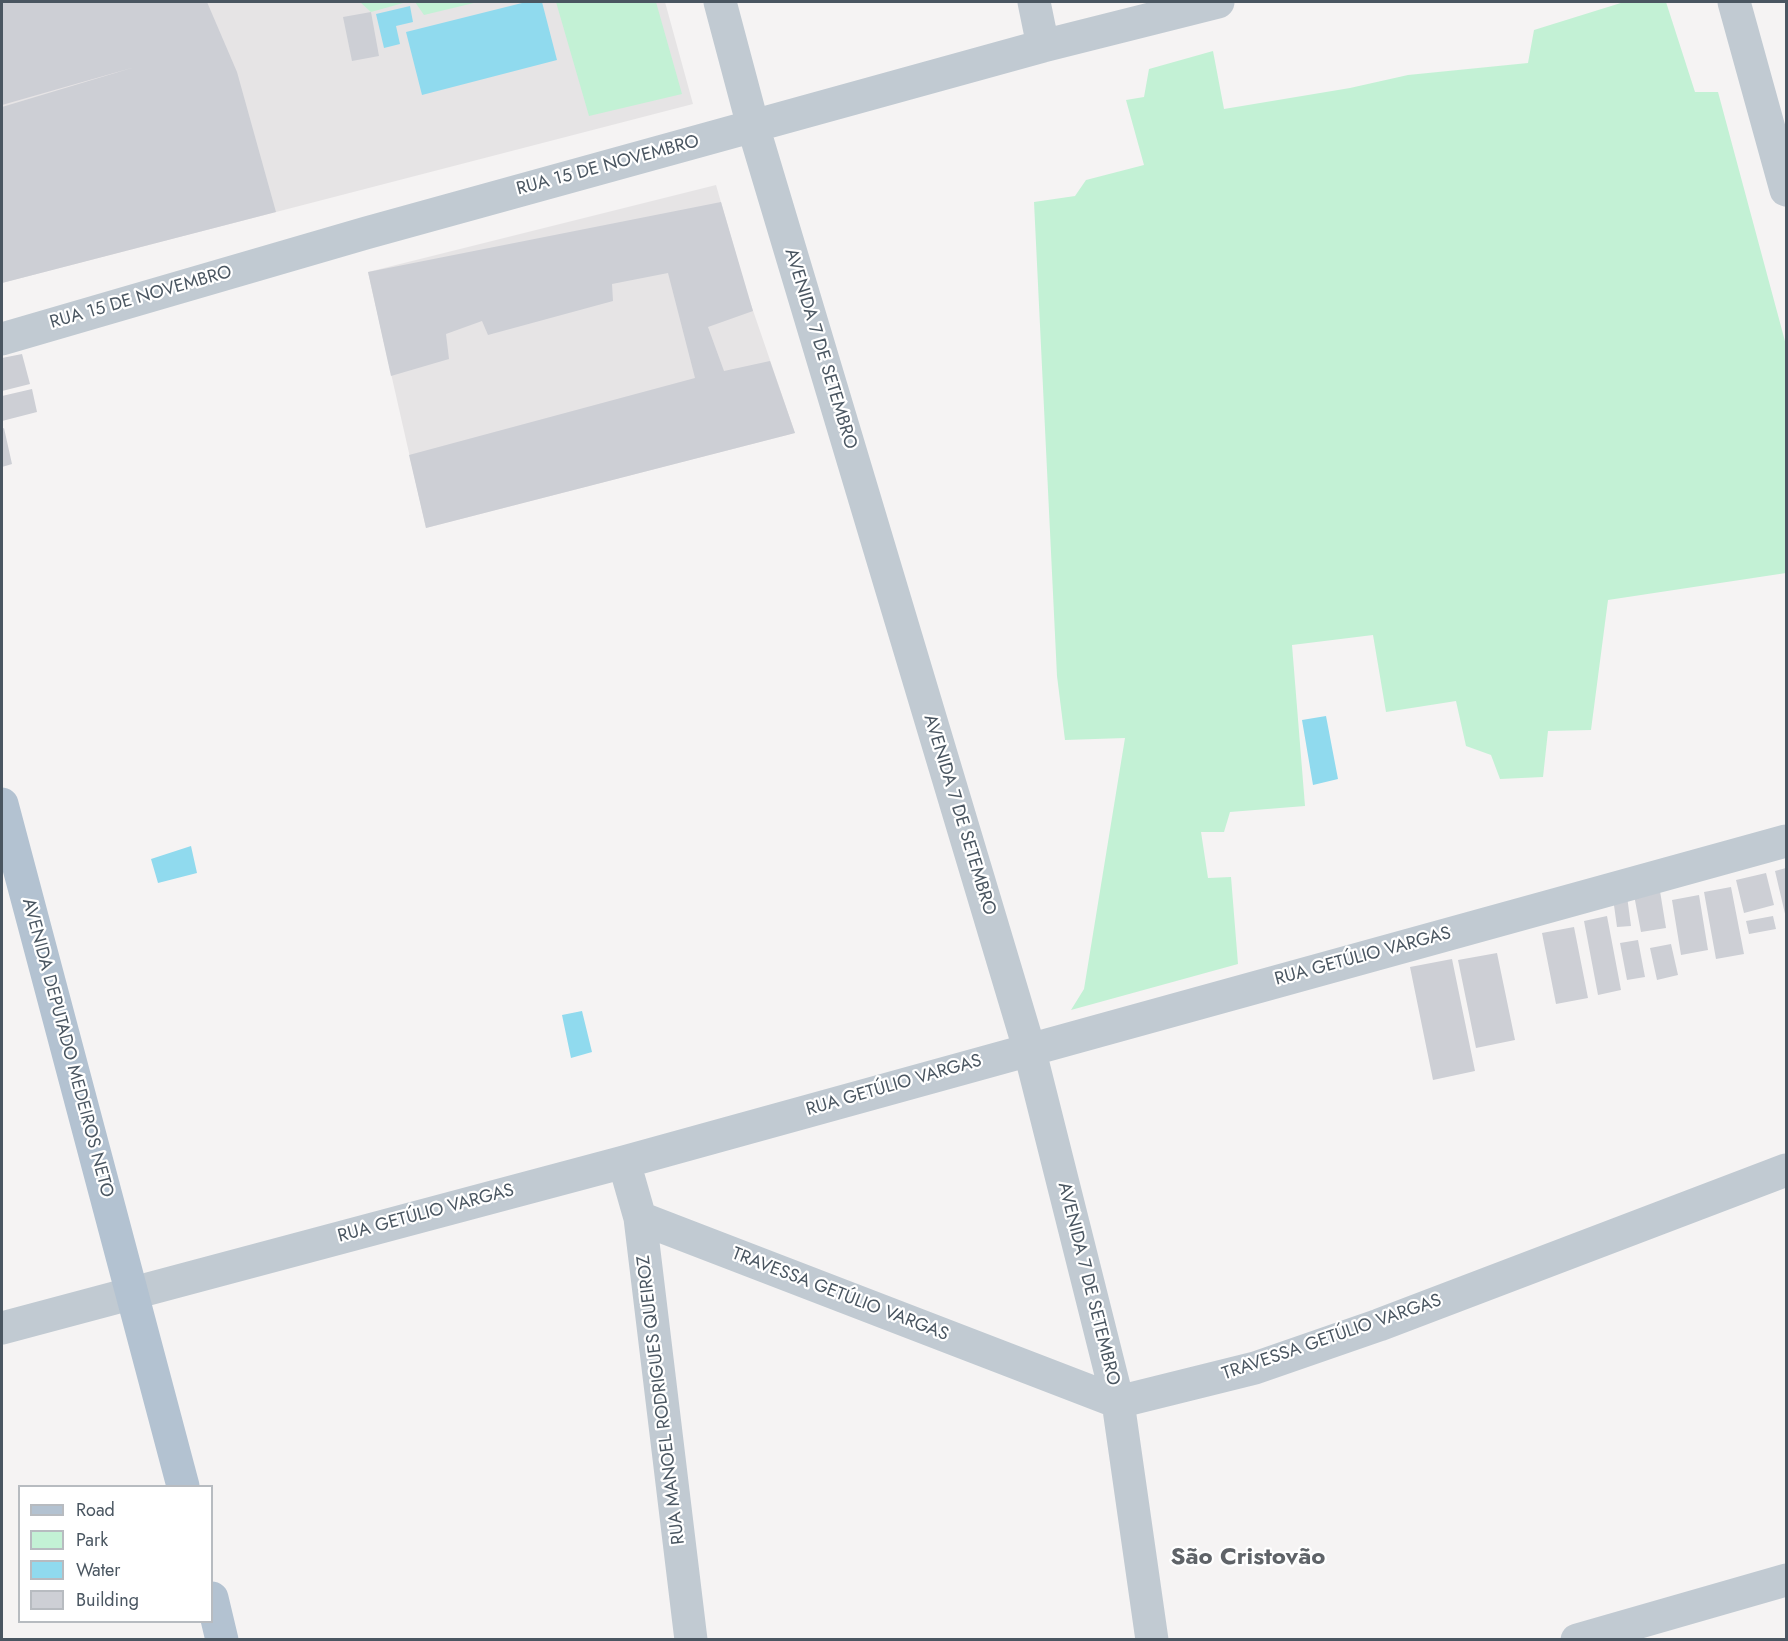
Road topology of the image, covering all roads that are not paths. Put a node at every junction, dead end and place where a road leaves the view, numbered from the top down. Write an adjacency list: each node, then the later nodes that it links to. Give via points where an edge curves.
1 (720, 2): 6 (street, AVENIDA 7 DE SETEMBRO)
2 (1034, 2): 5 (street)
3 (1218, 2): 5 (street, RUA 15 DE NOVEMBRO)
4 (1734, 2): 7 (street)
5 (1043, 46): 6 (street, RUA 15 DE NOVEMBRO)
6 (753, 126): 8 (street, RUA 15 DE NOVEMBRO); 11 (street, AVENIDA 7 DE SETEMBRO)
7 (1786, 190)
8 (2, 339)
9 (2, 804): 15 (main road, AVENIDA DEPUTADO MEDEIROS NETO)
10 (1786, 841): 11 (street, RUA GETÚLIO VARGAS)
11 (1029, 1048): 12 (street, RUA GETÚLIO VARGAS); 17 (street, AVENIDA 7 DE SETEMBRO)
12 (624, 1162): 14 (street, RUA MANOEL RODRIGUES QUEIROZ); 15 (street, RUA GETÚLIO VARGAS)
13 (1786, 1170): 17 (street, TRAVESSA GETÚLIO VARGAS, via 1323,1345 1255,1368)
14 (640, 1218): 17 (street, TRAVESSA GETÚLIO VARGAS); 22 (street, RUA MANOEL RODRIGUES QUEIROZ)
15 (133, 1292): 16 (street, RUA GETÚLIO VARGAS); 18 (main road, AVENIDA DEPUTADO MEDEIROS NETO)
16 (2, 1329)
17 (1118, 1402): 23 (street, AVENIDA 7 DE SETEMBRO)
18 (183, 1485)
19 (1786, 1580): 24 (street)
20 (213, 1602): 21 (main road)
21 (222, 1640)
22 (691, 1640)
23 (1152, 1640)
24 (1577, 1640)

